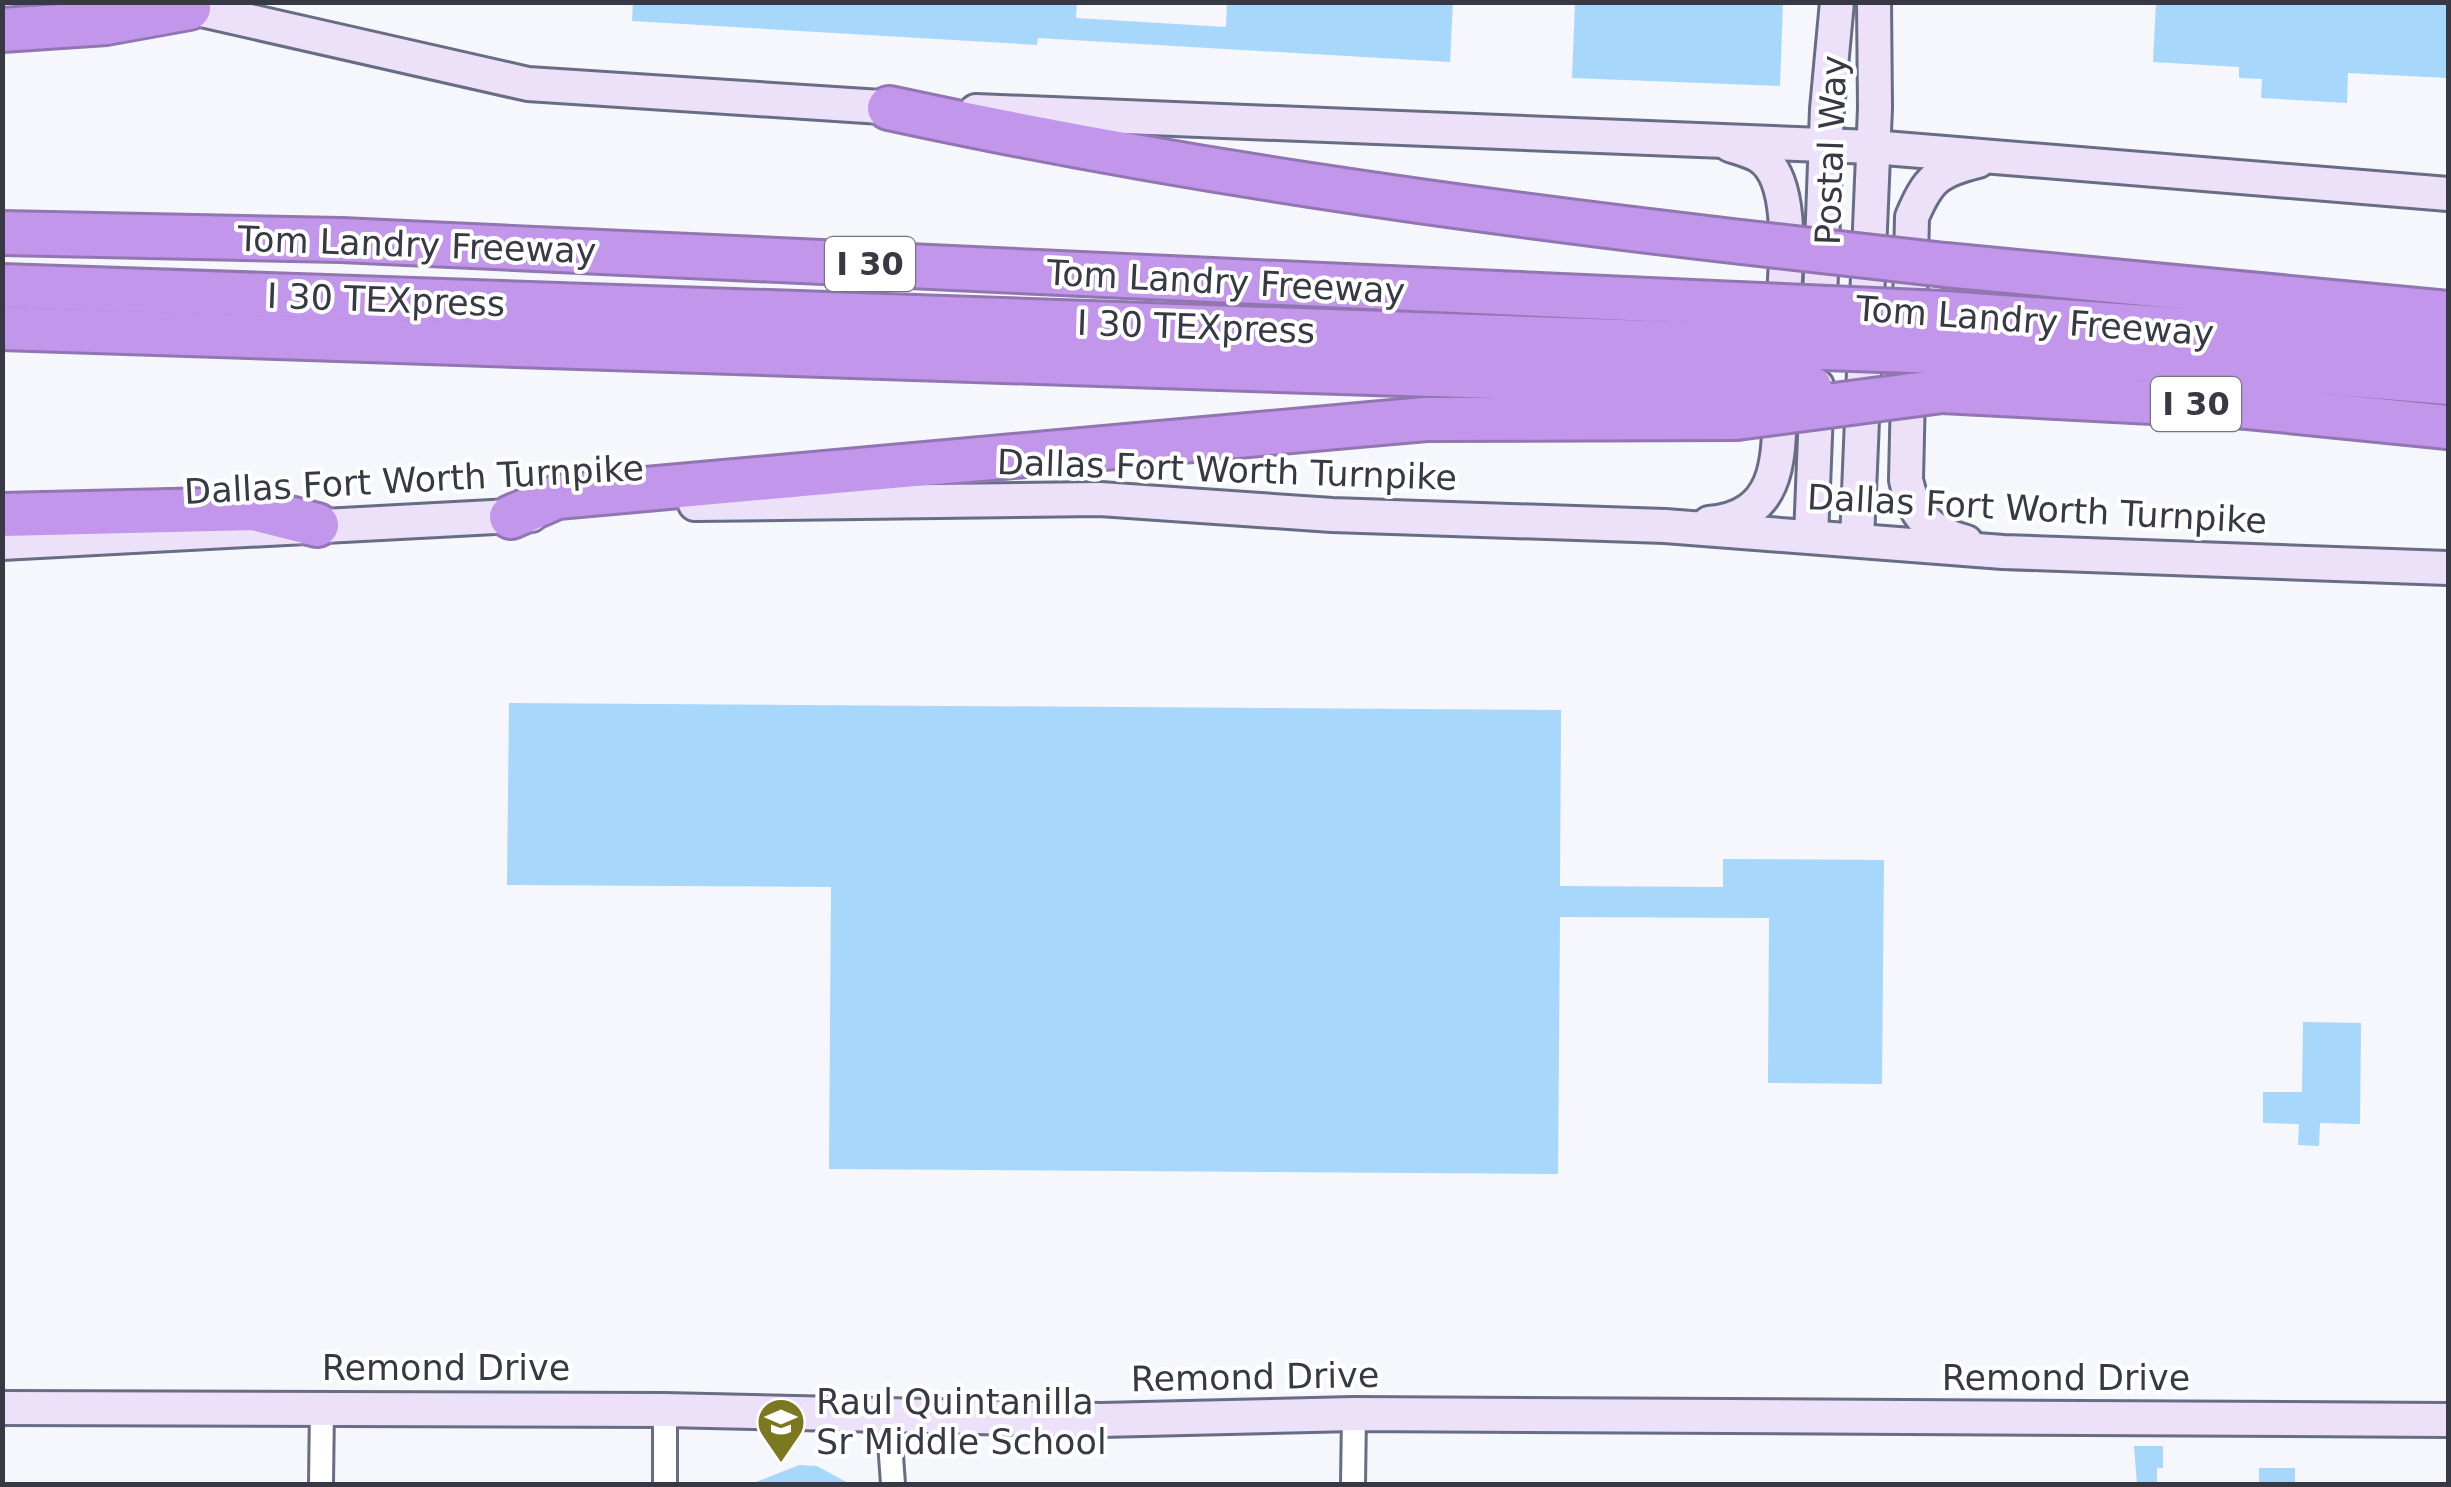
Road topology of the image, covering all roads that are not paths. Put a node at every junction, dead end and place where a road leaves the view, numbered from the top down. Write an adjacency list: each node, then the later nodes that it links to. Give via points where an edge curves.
1 (1837, 2): 7 (main road, Postal Way)
2 (1874, 2): 8 (main road, Postal Way)
3 (178, 5): 4 (highway, via 106,23); 5 (main road, via 528,84)
4 (2, 30)
5 (889, 108): 6 (main road); 13 (highway, bridge, via 1404,199 1945,265)
6 (1718, 140): 7 (main road); 23 (main road, via 1762,157 1786,207 1777,474 1756,505 1726,521)
7 (1825, 145): 8 (main road); 24 (main road, Postal Way)
8 (1872, 148): 9 (main road); 25 (main road, Postal Way)
9 (1992, 158): 10 (main road); 27 (main road, via 1948,168 1924,186 1912,217 1906,480 1912,509 1938,534)
10 (2448, 194)
11 (2, 233): 17 (highway, Tom Landry Freeway / I 30, via 360,241)
12 (2, 286): 17 (highway, I 30 TEXpress)
13 (2448, 313)
14 (2, 328): 17 (highway, Tom Landry Freeway / I 30)
15 (2448, 348): 16 (highway, Tom Landry Freeway / I 30)
16 (1942, 352): 17 (highway, Tom Landry Freeway / I 30, bridge); 17 (highway, Tom Landry Freeway / I 30, bridge); 18 (highway, via 2178,361); 19 (highway, Tom Landry Freeway / I 30, via 2248,407)
17 (1736, 363): 21 (highway, via 1500,417 1357,424 557,497)
18 (2448, 383)
19 (2448, 427)
20 (2, 515): 22 (highway, via 254,509)
21 (511, 517): 22 (main road, Dallas Fort Worth Turnpike); 23 (main road, Dallas Fort Worth Turnpike, via 725,502 1100,499)
22 (317, 525): 26 (main road, Dallas Fort Worth Turnpike)
23 (1664, 526): 24 (main road, Dallas Fort Worth Turnpike)
24 (1811, 537): 25 (main road, Dallas Fort Worth Turnpike)
25 (1857, 540): 27 (main road, Dallas Fort Worth Turnpike)
26 (2, 543)
27 (2002, 552): 28 (main road, Dallas Fort Worth Turnpike)
28 (2448, 568)
29 (322, 1407): 30 (main road, Remond Drive); 31 (main road, Remond Drive); 35 (street)
30 (2, 1408)
31 (665, 1410): 32 (main road, Remond Drive); 36 (street)
32 (888, 1414): 33 (main road, Remond Drive, via 1101,1420); 37 (street)
33 (1354, 1414): 34 (main road, Remond Drive); 38 (street)
34 (2448, 1420)
35 (322, 1484)
36 (664, 1484)
37 (893, 1484)
38 (1352, 1484)

